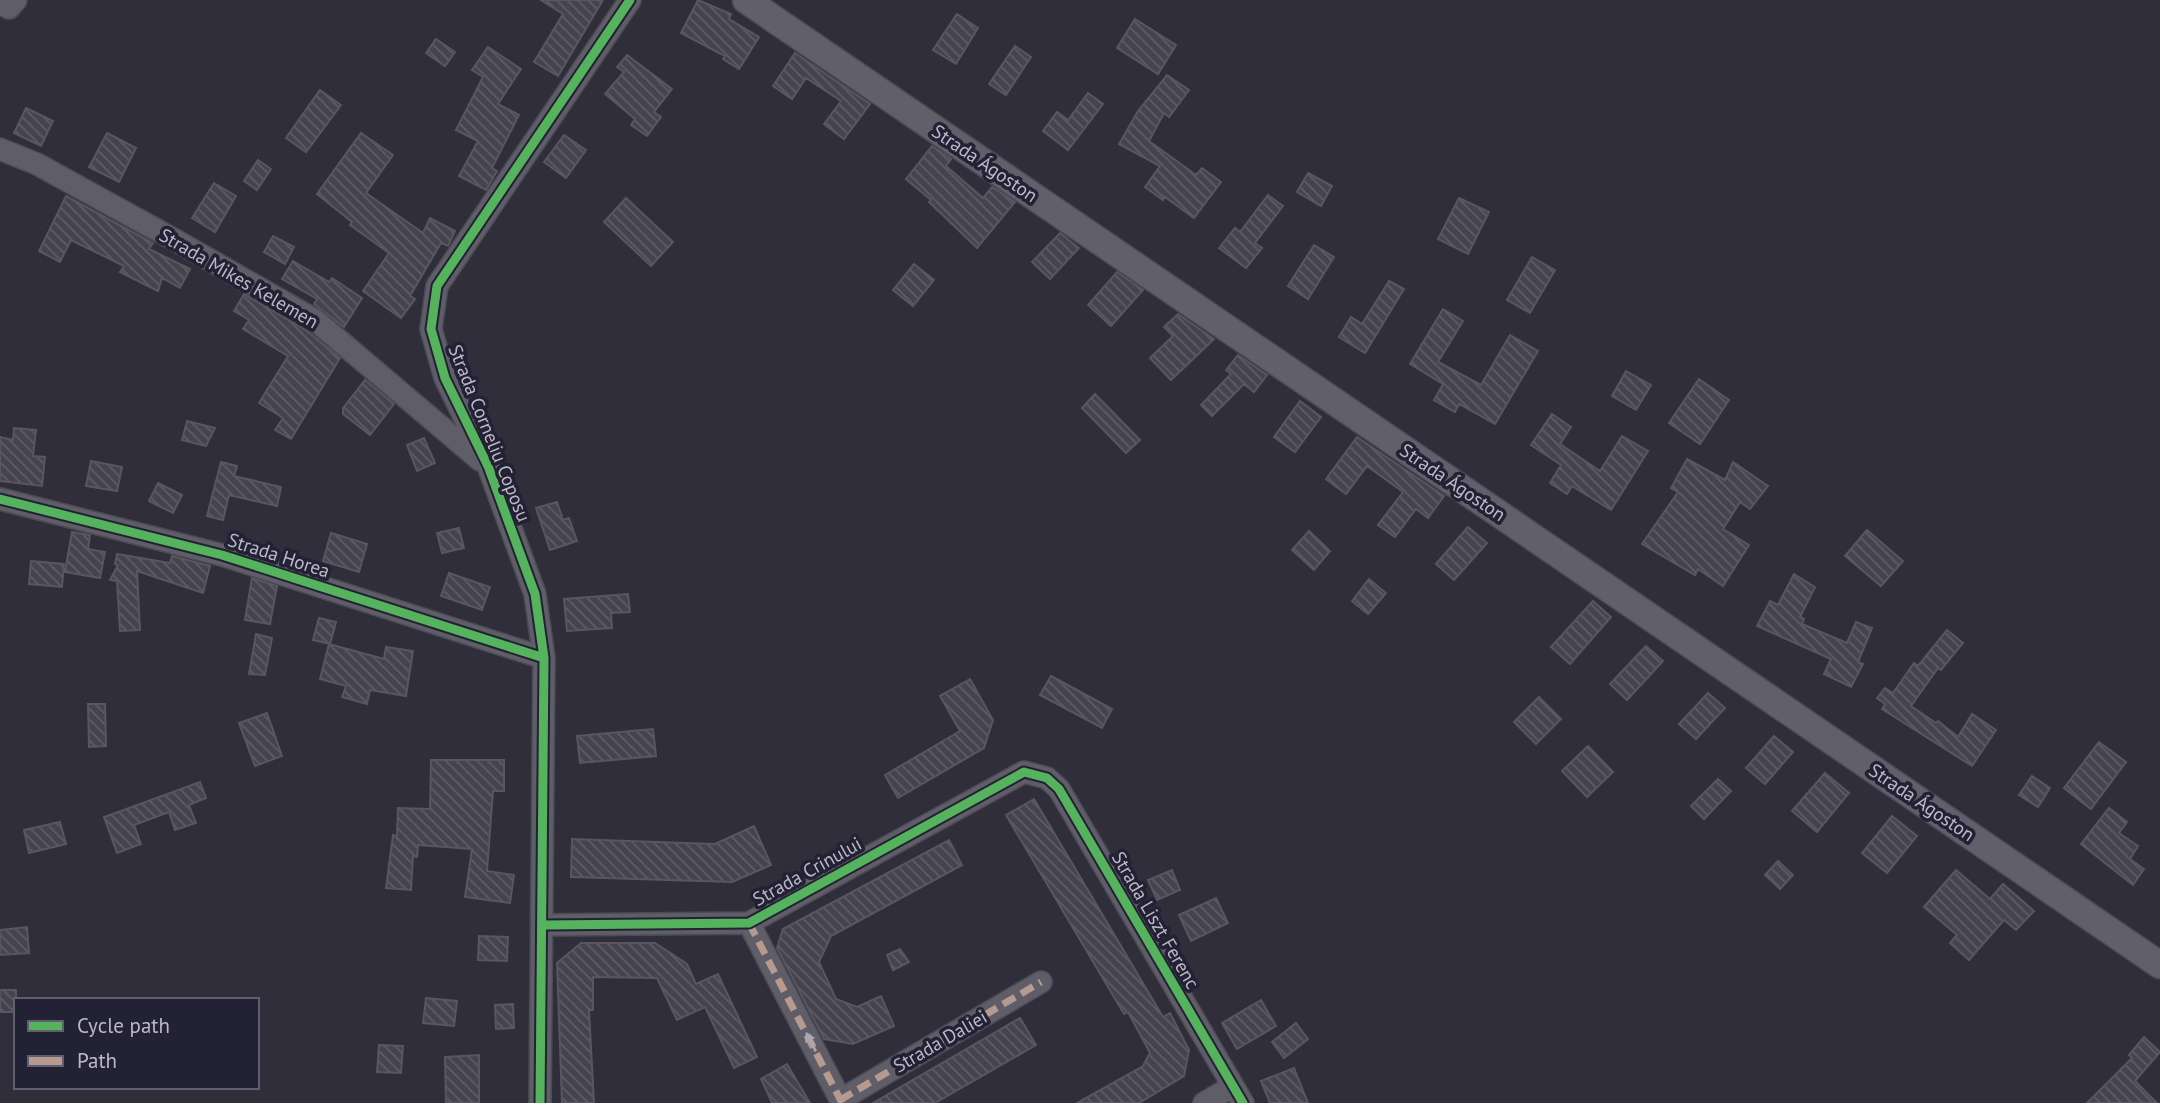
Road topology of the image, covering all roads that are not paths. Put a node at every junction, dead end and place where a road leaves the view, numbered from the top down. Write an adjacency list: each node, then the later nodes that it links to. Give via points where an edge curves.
1 (16, 0): 4 (street, via 9,8)
2 (630, 0): 6 (street, Strada Corneliu Coposu, via 437,286 431,329 445,378)
3 (747, 0): 12 (main road, Strada Ágoston)
4 (0, 3)
5 (0, 149): 6 (street, Strada Mikes Kelemen, via 37,164 315,320)
6 (488, 466): 8 (street, Strada Corneliu Coposu, via 535,594)
7 (0, 499): 8 (street, Strada Horea, via 222,555)
8 (544, 658): 11 (street, Strada Corneliu Coposu)
9 (1024, 772): 10 (street, Strada Crinului); 14 (street, Strada Liszt Ferenc, via 1046,778 1059,789)
10 (749, 923): 11 (street, Strada Crinului); 15 (street, one-way to 10)
11 (544, 925): 16 (street, Strada Corneliu Coposu)
12 (2160, 965)
13 (1041, 982): 15 (street, Strada Daliei)
14 (1238, 1095): 17 (street)
15 (841, 1102)
16 (540, 1103)
17 (1204, 1103)

